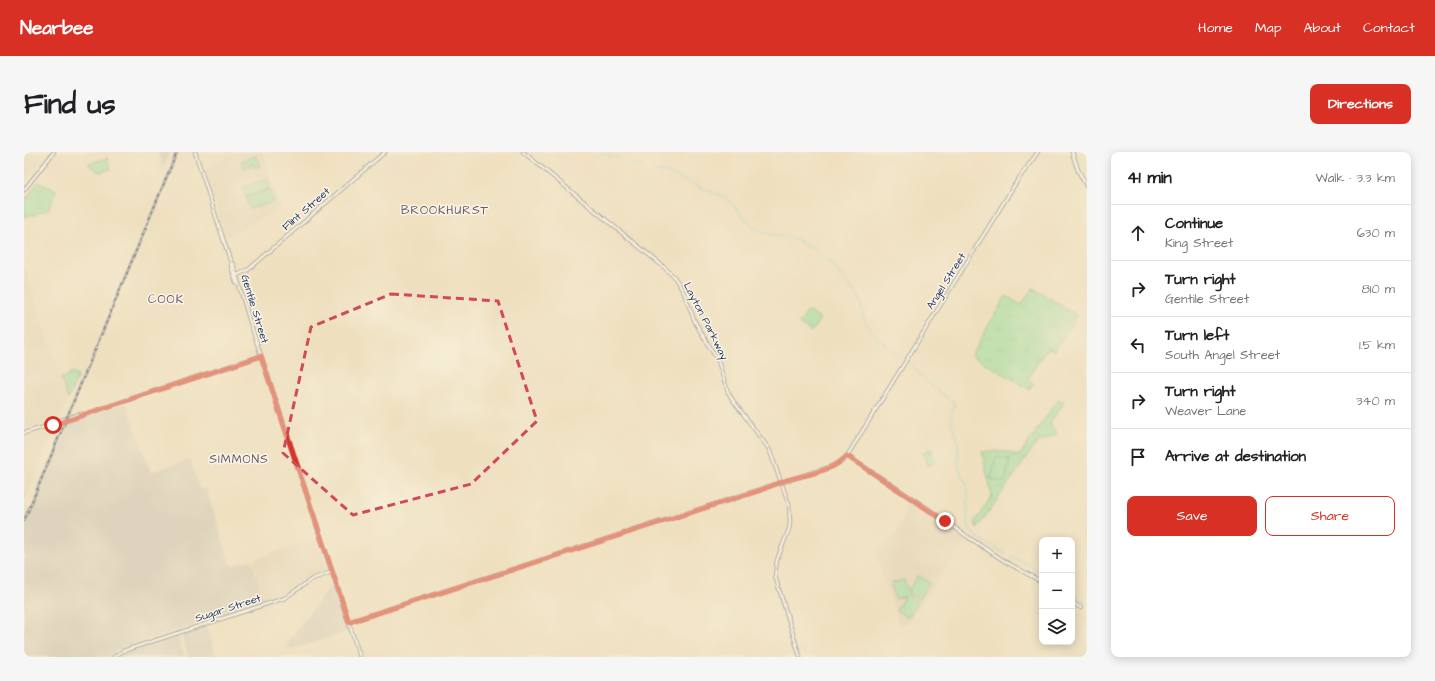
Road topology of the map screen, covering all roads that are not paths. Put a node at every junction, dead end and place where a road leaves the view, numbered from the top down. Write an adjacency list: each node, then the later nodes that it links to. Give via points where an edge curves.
1 (54, 152): 8 (main road)
2 (195, 152): 9 (main road, Gentile Street)
3 (386, 152): 10 (main road, Flint Street, via 248,270)
4 (523, 152): 15 (main road, Layton Parkway, via 675,278 697,325 718,361 730,395 769,450)
5 (1038, 152): 14 (main road, Angel Street, via 1018,180)
6 (1072, 152): 7 (main road)
7 (1087, 188)
8 (24, 190)
9 (231, 263): 10 (main road, Gentile Street); 11 (main road, Gentile Street)
10 (236, 275): 11 (main road, Gentile Street)
11 (238, 283): 12 (main road, Gentile Street)
12 (261, 356): 13 (main road); 16 (main road, Gentile Street)
13 (24, 433)
14 (847, 456): 15 (main road, via 830,467); 17 (main road, via 985,548)
15 (781, 482): 20 (main road); 23 (main road, Layton Parkway, via 789,504 790,522 777,560 775,576)
16 (332, 572): 20 (main road, Gentile Street); 21 (main road, Sugar Street, via 312,578 285,598 124,650)
17 (1039, 580)
18 (1075, 604): 19 (main road)
19 (1081, 608)
20 (349, 622): 22 (main road, Gentile Street)
21 (114, 657)
22 (360, 657)
23 (800, 657)

